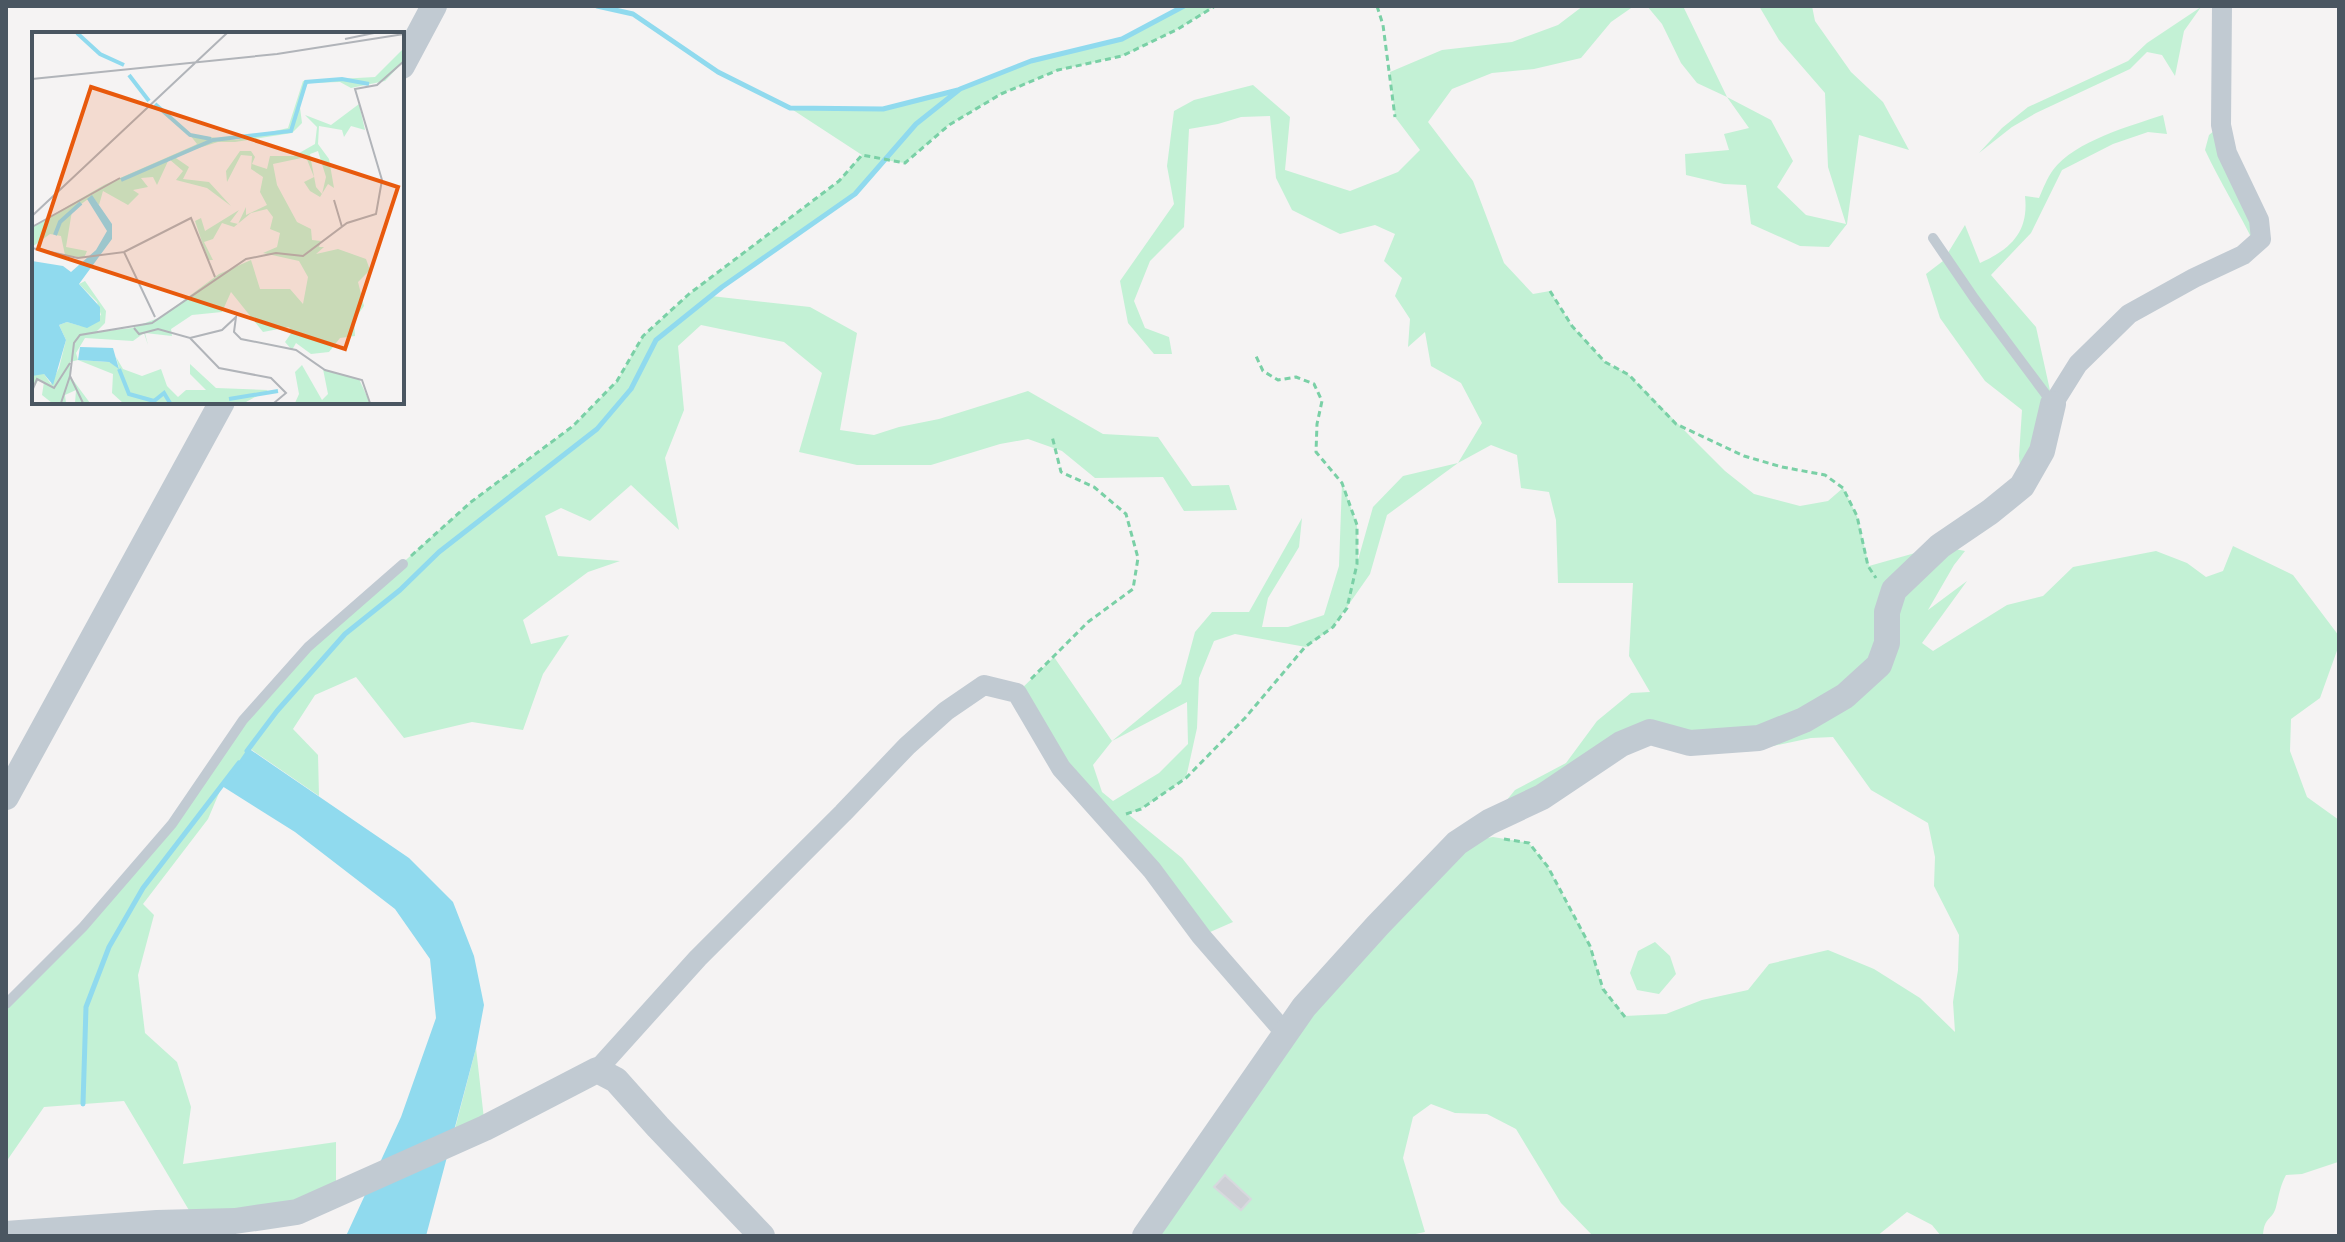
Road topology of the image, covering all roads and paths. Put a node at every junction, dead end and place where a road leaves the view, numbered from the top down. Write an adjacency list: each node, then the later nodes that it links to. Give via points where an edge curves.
1 (1215, 6): 13 (path, via 1122,56 1058,70 1001,94 949,125 905,163 862,155 839,181 689,294 643,336 617,381 573,426 471,502)
2 (1377, 6): 6 (path)
3 (2222, 6): 11 (street, via 2221,125 2227,153 2259,220 2261,239 2243,255 2129,314 2078,364)
4 (432, 9): 5 (street)
5 (404, 62)
6 (1395, 117)
7 (1933, 238): 11 (lane)
8 (1550, 291): 14 (path, via 1572,326 1605,362 1629,375 1676,424 1744,456 1825,475 1843,488 1857,516 1868,566)
9 (1255, 354): 17 (path, via 1263,371 1278,380 1296,377 1314,384 1322,401 1316,452 1342,483 1357,525 1357,564 1347,608 1186,778 1141,809)
10 (221, 404): 16 (street)
11 (2053, 404): 14 (street, via 2042,451 2022,486 1940,546 1894,590)
12 (1052, 436): 15 (path, via 1061,472 1094,487 1126,514 1138,558 1133,589 1088,622)
13 (403, 564): 19 (lane, via 308,647 243,720 172,824 83,927)
14 (1890, 602): 21 (street, via 1887,643 1879,665 1845,696 1804,720 1759,738 1708,743 1650,732 1621,744 1542,797 1457,843 1338,967)
15 (1017, 693): 17 (street, via 1061,768); 22 (street, via 984,685 926,728 698,958)
16 (6, 797)
17 (1107, 821): 21 (street)
18 (1493, 837): 20 (path, via 1529,843 1548,867 1590,946 1603,989)
19 (6, 1004)
20 (1625, 1017)
21 (1286, 1034): 25 (street)
22 (597, 1070): 23 (street, via 485,1128 297,1212 235,1221); 24 (street, via 616,1080)
23 (6, 1234)
24 (762, 1236)
25 (1145, 1236)

